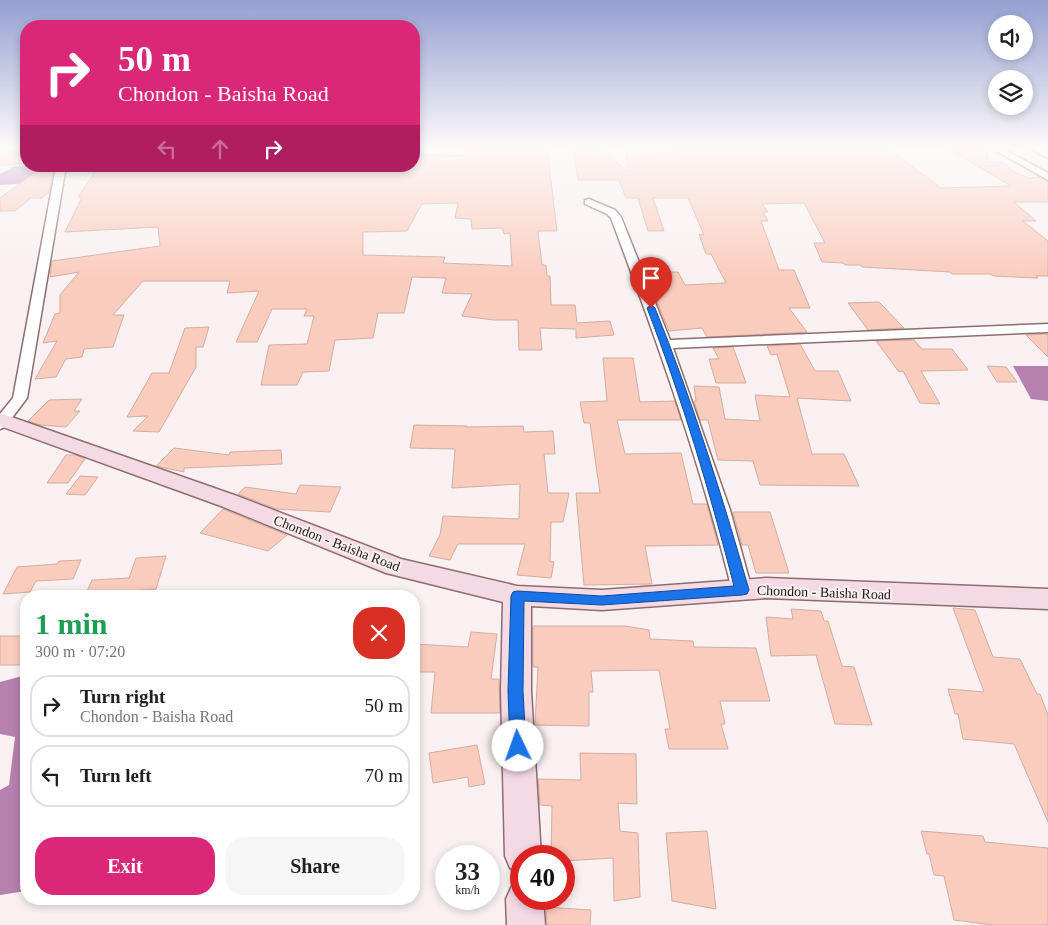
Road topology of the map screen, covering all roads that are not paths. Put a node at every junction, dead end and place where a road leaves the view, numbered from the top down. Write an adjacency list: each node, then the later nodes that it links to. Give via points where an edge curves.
1 (57, 191): 5 (street, via 20,398)
2 (589, 202): 4 (street, via 616,217)
3 (1048, 328): 4 (street)
4 (665, 344): 6 (street, via 720,510)
5 (1, 421): 7 (main road, Chondon - Baisha Road, via 229,501 395,567)
6 (742, 590): 7 (main road, Chondon - Baisha Road, via 602,600); 8 (main road, Chondon - Baisha Road, via 766,588)
7 (517, 596): 9 (main road, via 516,691)
8 (1048, 599)
9 (523, 845)
10 (525, 910): 11 (main road)
11 (526, 925)

